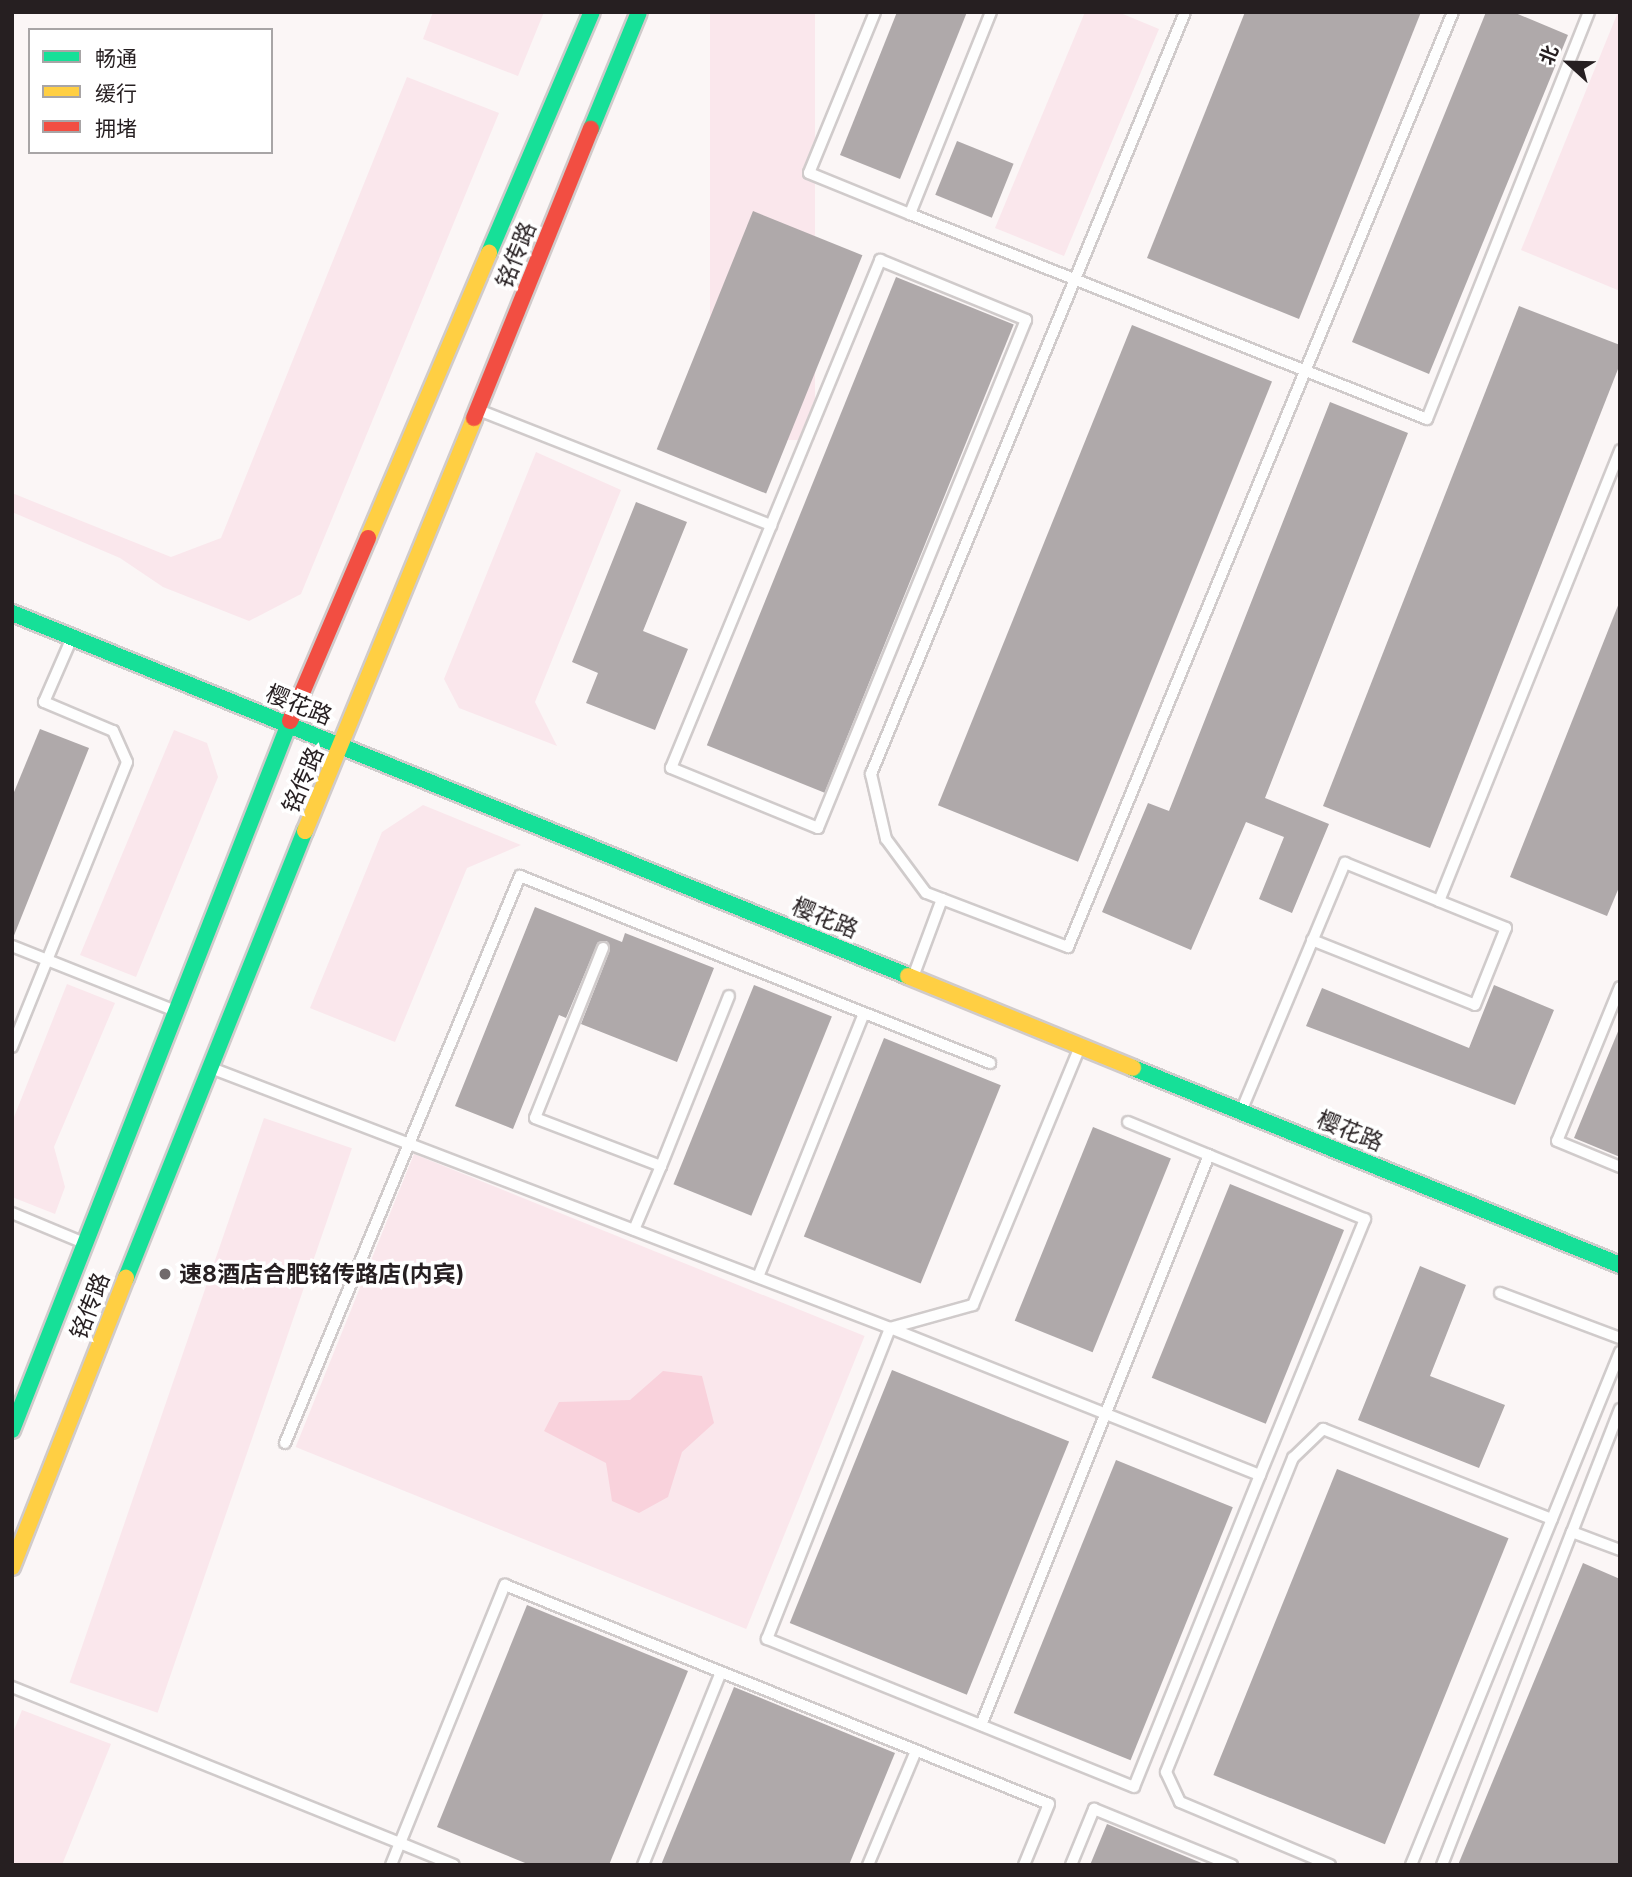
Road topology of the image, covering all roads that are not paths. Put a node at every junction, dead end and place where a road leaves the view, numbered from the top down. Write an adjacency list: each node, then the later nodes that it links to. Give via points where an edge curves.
1 (592, 12): 16 (main road, 铭传路)
2 (639, 12): 11 (main road, 铭传路)
3 (876, 12): 8 (lane, via 809,173)
4 (991, 12): 8 (lane)
5 (1453, 12): 10 (lane)
6 (1589, 12): 10 (lane, via 1427,419)
7 (1182, 13): 9 (lane)
8 (910, 214): 9 (lane)
9 (1075, 281): 10 (lane); 18 (lane, via 871,774 886,839 926,893)
10 (1306, 371): 18 (lane, via 1069,947)
11 (478, 410): 13 (lane); 17 (main road, 铭传路)
12 (1620, 450): 19 (lane)
13 (771, 525): 13 (lane, via 880,260 1026,320 818,828 671,768)
14 (12, 613): 15 (main road, 樱花路)
15 (72, 637): 16 (main road, 樱花路); 23 (lane, via 44,702 113,731 127,762)
16 (288, 725): 17 (main road, 樱花路); 27 (main road, 铭传路)
17 (342, 747): 24 (main road, 樱花路); 32 (main road, 铭传路)
18 (942, 900): 24 (lane)
19 (1439, 901): 20 (lane, via 1345,863); 20 (lane, via 1506,928 1475,1005)
20 (1312, 940): 33 (lane)
21 (12, 946): 23 (lane)
22 (603, 948): 37 (lane, via 535,1118)
23 (47, 960): 27 (lane); 30 (lane)
24 (912, 978): 29 (main road, 樱花路)
25 (1620, 987): 38 (lane, via 1557,1141)
26 (729, 996): 37 (lane)
27 (176, 1011): 41 (main road, 铭传路)
28 (864, 1013): 31 (lane); 35 (lane, via 520,876); 43 (lane)
29 (1080, 1046): 33 (main road, 樱花路); 45 (lane, via 973,1305)
30 (12, 1047)
31 (990, 1063)
32 (209, 1068): 35 (lane); 56 (main road, 铭传路)
33 (1241, 1111): 42 (main road, 樱花路)
34 (1128, 1122): 36 (lane)
35 (407, 1143): 40 (lane); 51 (lane)
36 (1209, 1155): 49 (lane); 52 (lane, via 1365,1219)
37 (661, 1166): 40 (lane)
38 (1620, 1167)
39 (12, 1213): 41 (lane)
40 (634, 1230): 43 (lane)
41 (85, 1244): 50 (main road, 铭传路)
42 (1620, 1265)
43 (758, 1277): 45 (lane)
44 (1500, 1293): 46 (lane)
45 (890, 1328): 49 (lane); 59 (lane, via 767,1639)
46 (1620, 1338)
47 (1620, 1352): 53 (lane)
48 (1620, 1409): 54 (lane)
49 (1105, 1414): 52 (lane); 59 (lane)
50 (12, 1430)
51 (285, 1443)
52 (1259, 1475): 59 (lane, via 1134,1787)
53 (1552, 1519): 69 (lane, via 1323,1429 1293,1458 1166,1772 1180,1802); 70 (lane)
54 (1572, 1532): 55 (lane); 71 (lane)
55 (1620, 1550)
56 (12, 1567)
57 (721, 1672): 60 (lane); 61 (lane, via 505,1585); 64 (lane)
58 (12, 1687): 61 (lane)
59 (981, 1725)
60 (916, 1751): 65 (lane); 66 (lane, via 1049,1804)
61 (400, 1843): 62 (lane); 63 (lane)
62 (391, 1865)
63 (454, 1865)
64 (643, 1865)
65 (868, 1865)
66 (1024, 1865)
67 (1071, 1865): 68 (lane, via 1094,1809)
68 (1232, 1865)
69 (1330, 1865)
70 (1411, 1865)
71 (1442, 1865)

